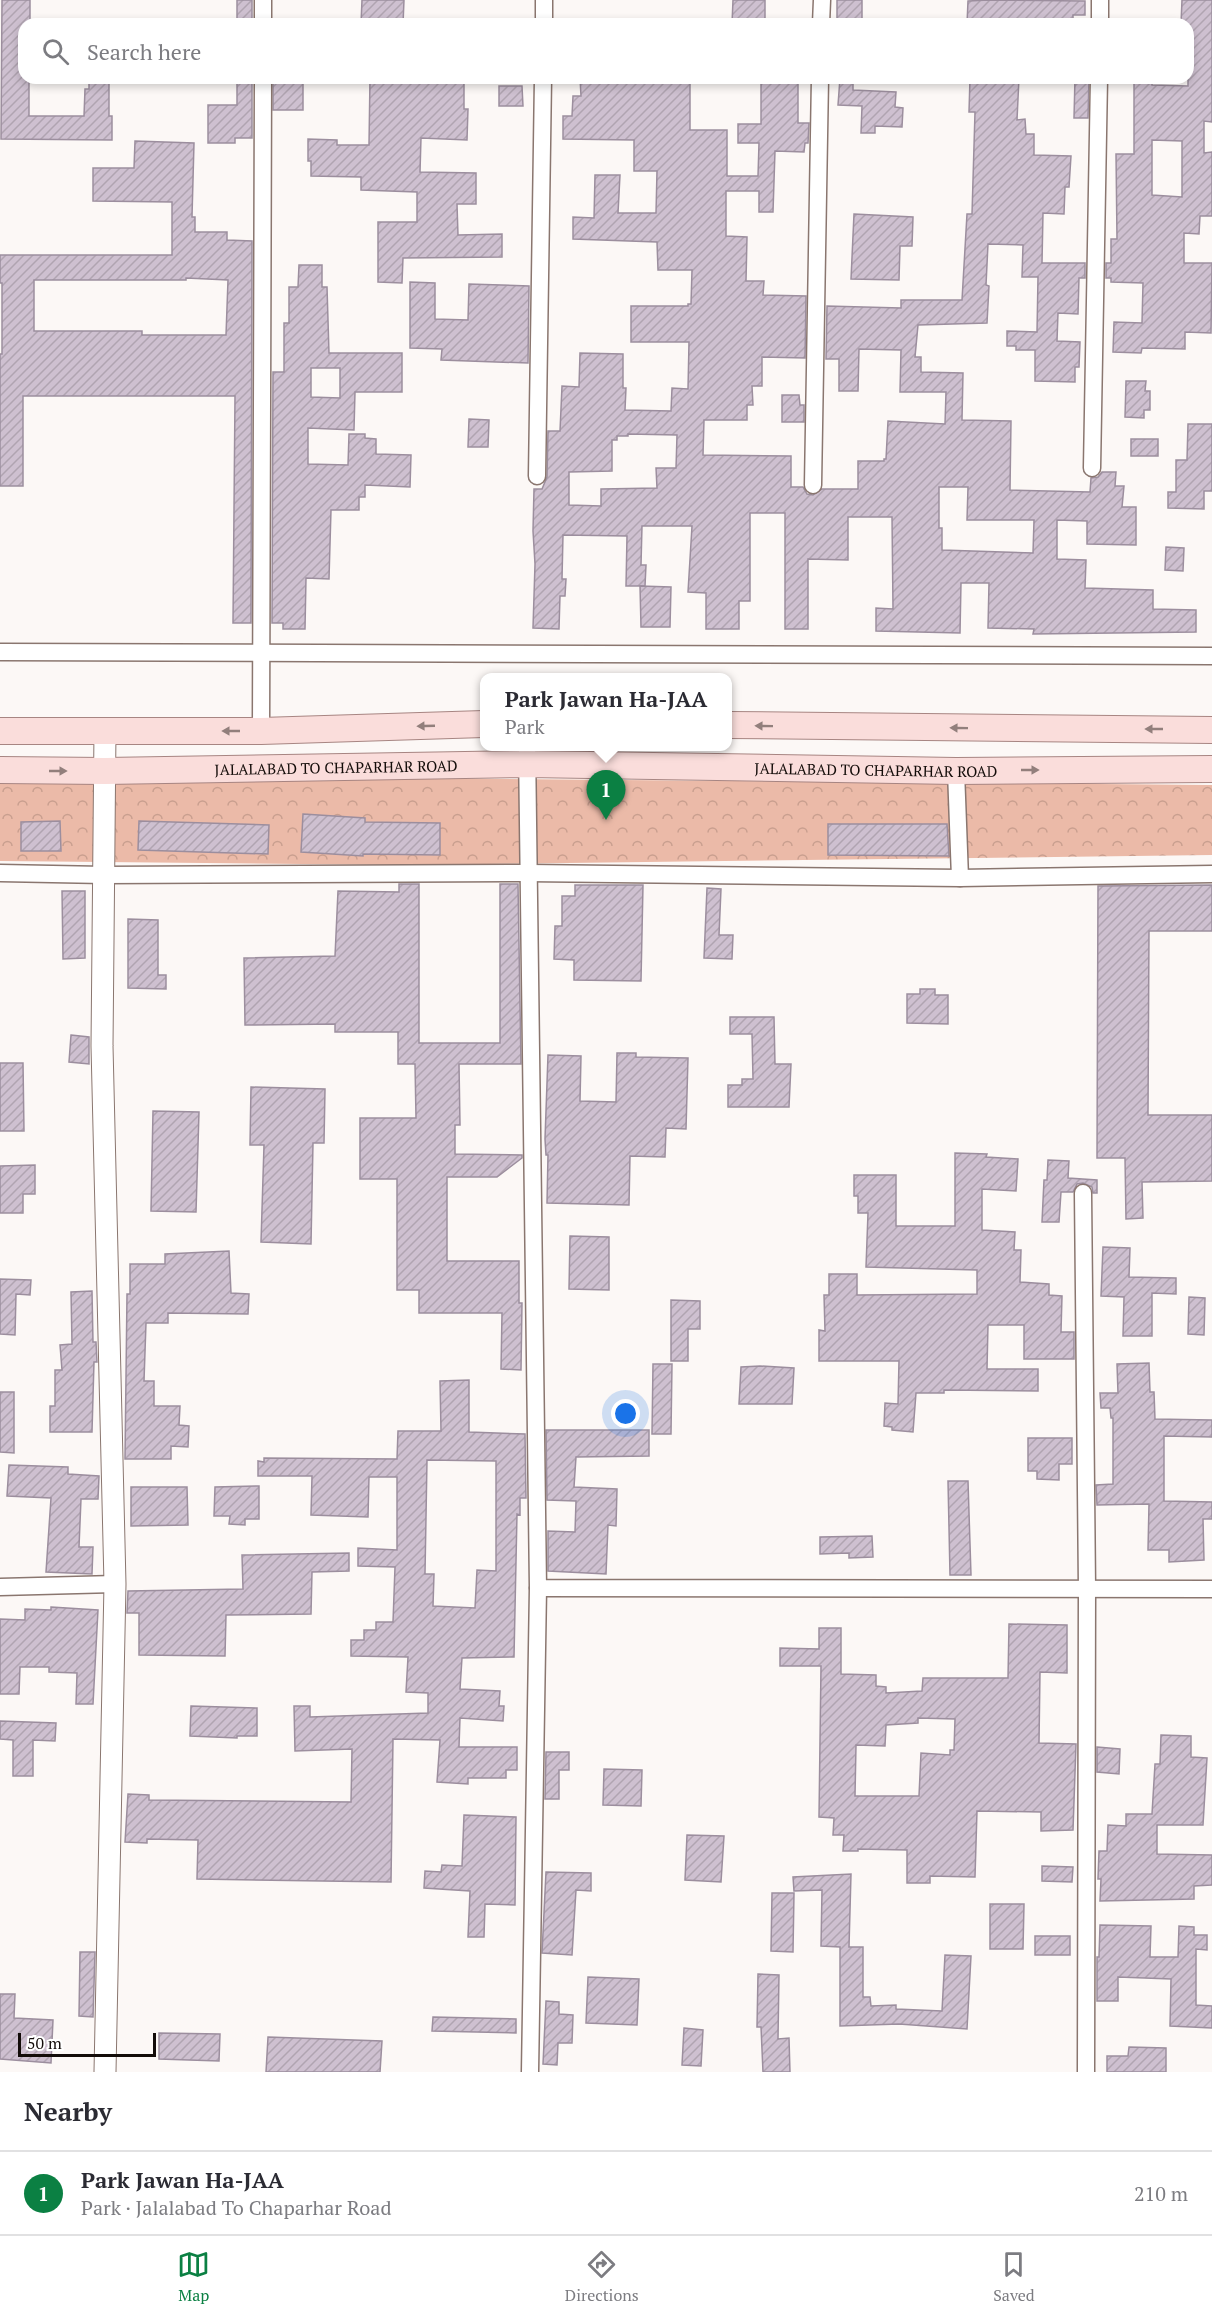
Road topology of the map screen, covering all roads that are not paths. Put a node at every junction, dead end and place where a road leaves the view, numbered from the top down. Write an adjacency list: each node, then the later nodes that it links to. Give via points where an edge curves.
1 (263, 0): 5 (street)
2 (544, 0): 6 (street)
3 (822, 0): 7 (street)
4 (1100, 0): 8 (street)
5 (263, 18)
6 (544, 18)
7 (821, 18)
8 (1100, 18)
9 (263, 84): 17 (street)
10 (543, 84): 14 (street)
11 (820, 84): 15 (street)
12 (1099, 84): 13 (street)
13 (1092, 468)
14 (537, 476)
15 (813, 485)
16 (0, 652): 17 (street)
17 (262, 654): 18 (street); 24 (street)
18 (1212, 656)
19 (480, 724): 24 (main road, one-way to 24)
20 (732, 725): 21 (main road, one-way to 20)
21 (1212, 729)
22 (0, 731): 23 (main road)
23 (105, 731): 24 (main road, one-way to 23); 28 (street)
24 (261, 731)
25 (527, 755): 28 (main road, JALALABAD TO CHAPARHAR ROAD); 29 (main road, JALALABAD TO CHAPARHAR ROAD); 31 (street)
26 (1212, 769): 29 (main road, JALALABAD TO CHAPARHAR ROAD, one-way to 26)
27 (0, 771): 28 (main road, JALALABAD TO CHAPARHAR ROAD, one-way to 28)
28 (105, 771): 33 (street)
29 (956, 771): 34 (street)
30 (0, 873): 33 (street)
31 (528, 873): 33 (street); 34 (street); 38 (street)
32 (1212, 874): 34 (street)
33 (104, 875): 36 (street, via 102,1046)
34 (960, 878)
35 (1083, 1193): 39 (street)
36 (115, 1584): 37 (street); 41 (street)
37 (0, 1587)
38 (538, 1588): 39 (street); 42 (street)
39 (1087, 1588): 40 (street); 43 (street)
40 (1212, 1589)
41 (105, 2072)
42 (530, 2072)
43 (1086, 2072)

